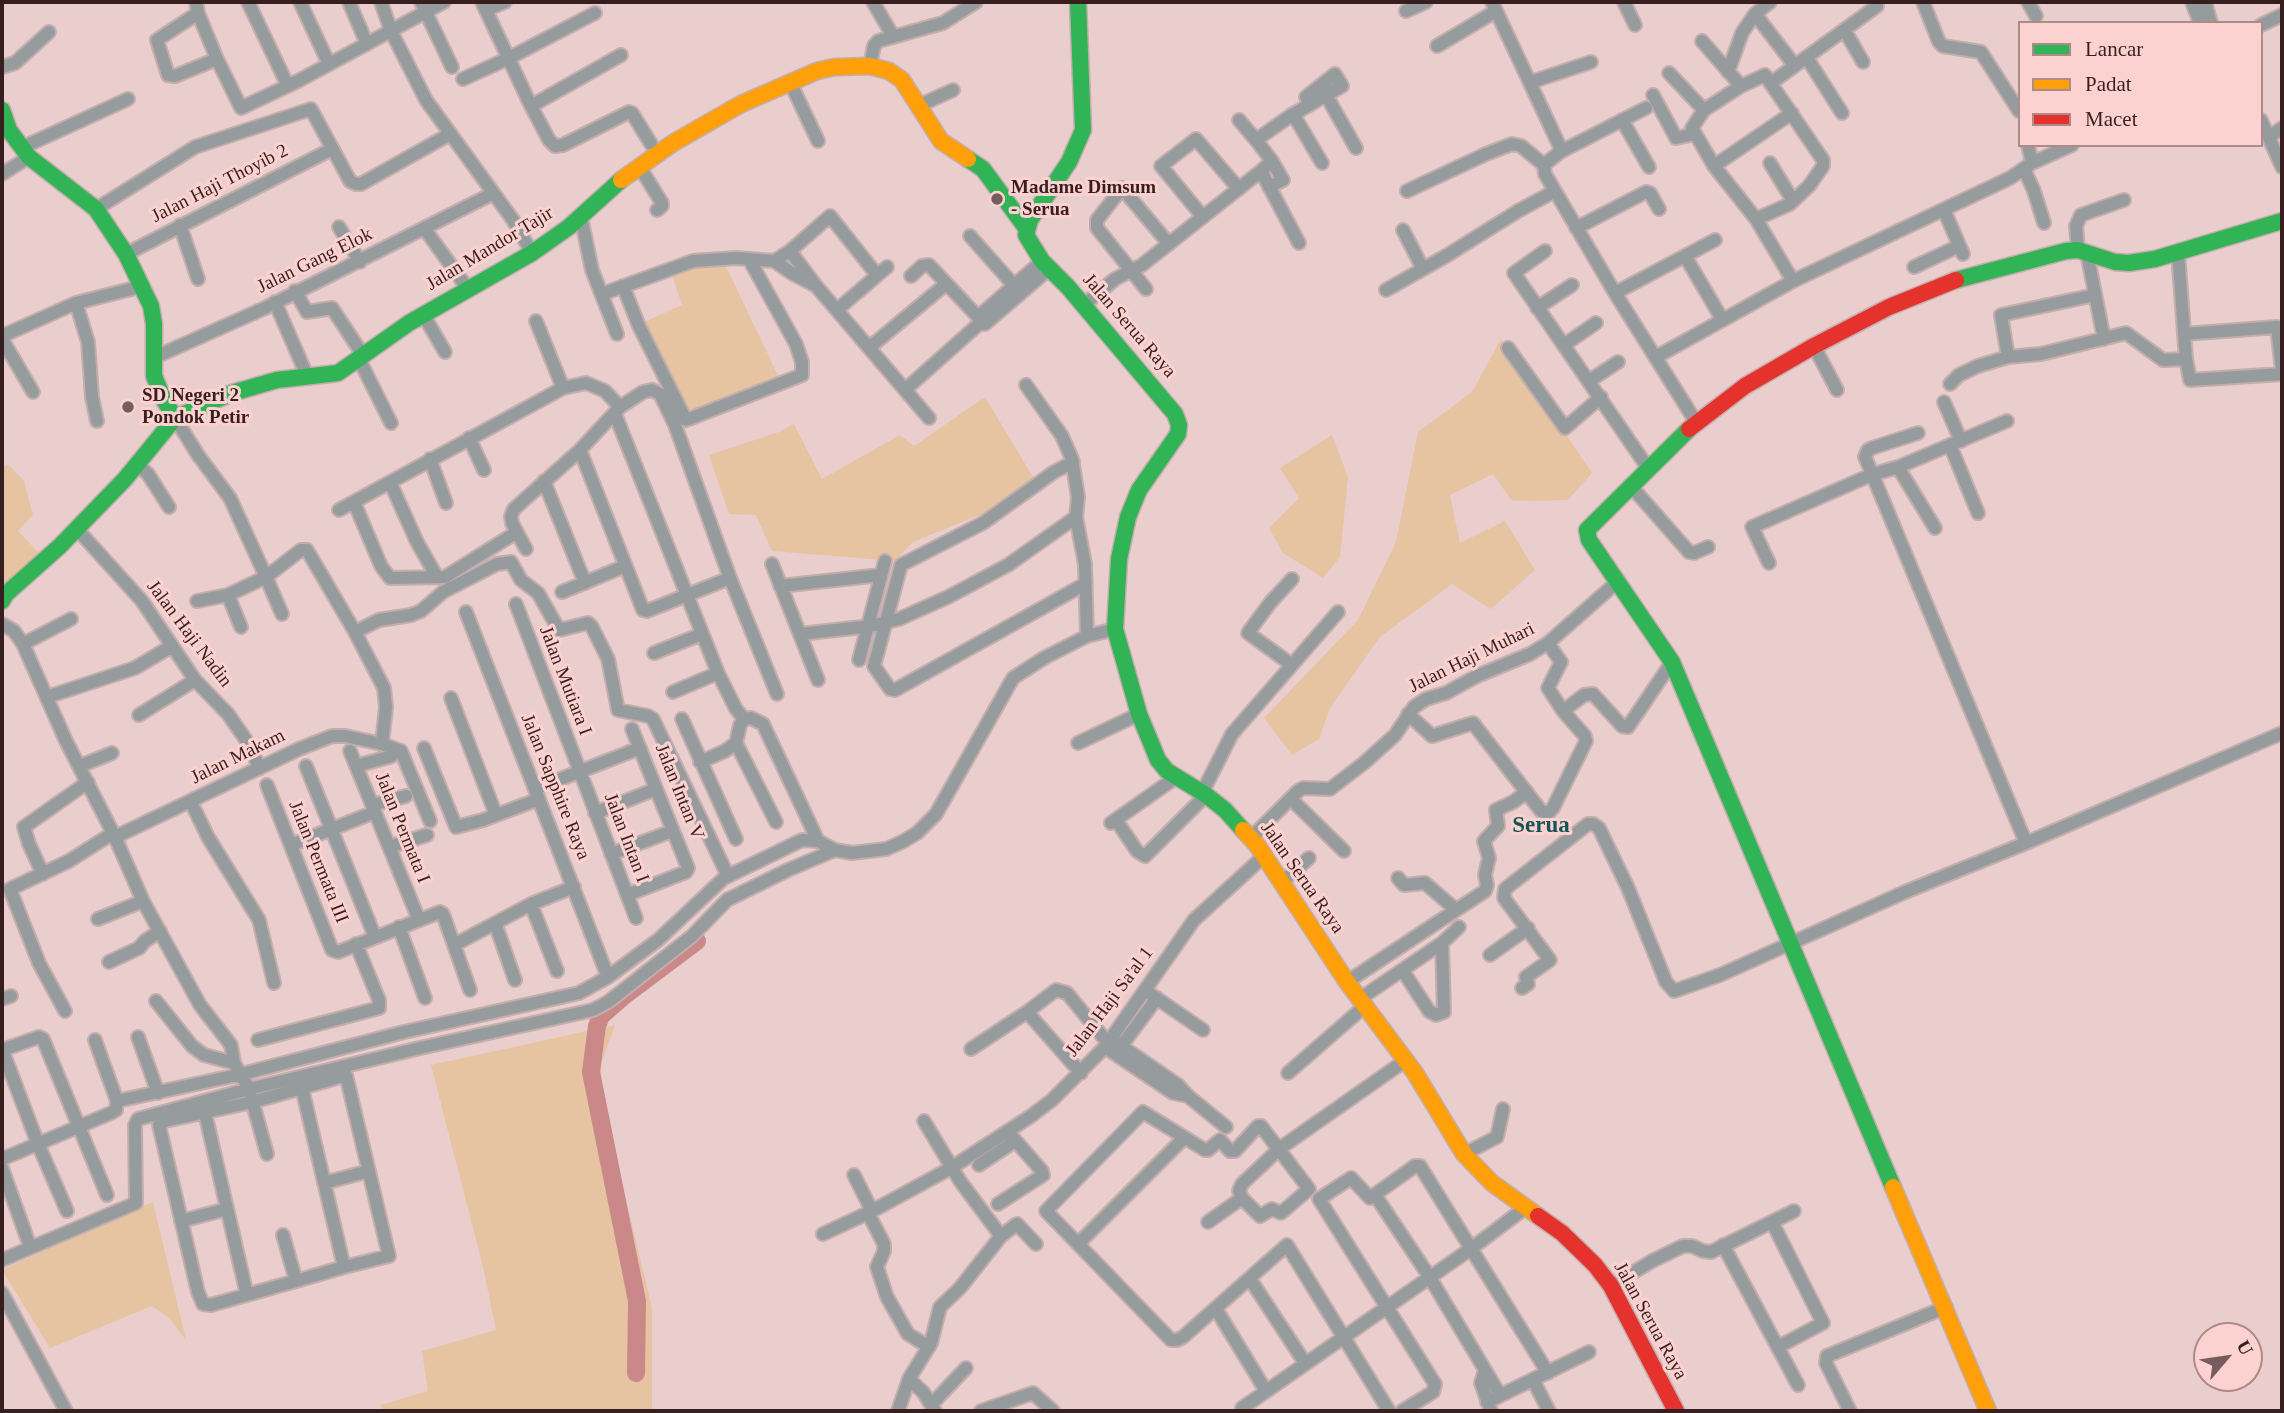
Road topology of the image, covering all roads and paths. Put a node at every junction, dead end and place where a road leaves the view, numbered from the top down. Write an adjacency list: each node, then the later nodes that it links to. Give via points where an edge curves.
1 (248, 2): 57 (street)
2 (300, 2): 46 (street)
3 (349, 2): 38 (street)
4 (381, 2): 33 (street)
5 (444, 2): 18 (street)
6 (505, 2): 19 (street)
7 (873, 2): 36 (street)
8 (976, 2): 36 (street, via 943,23)
9 (1078, 2): 119 (main road, via 1083,130 1069,162)
10 (1426, 2): 23 (street)
11 (1624, 2): 32 (street)
12 (1770, 2): 25 (street)
13 (1923, 2): 67 (street, via 1938,42 1981,52)
14 (2028, 2): 27 (street)
15 (2192, 2): 28 (street)
16 (2205, 2): 29 (street)
17 (2212, 2): 30 (street)
18 (423, 6): 33 (street); 49 (street)
19 (484, 6): 41 (street)
20 (1494, 6): 39 (street); 55 (street)
21 (1877, 6): 34 (street)
22 (197, 7): 43 (street); 43 (street, via 157,40 169,75)
23 (1406, 11)
24 (595, 13): 41 (street)
25 (1755, 14): 48 (street); 51 (street, via 1742,33)
26 (2282, 15): 31 (street)
27 (2036, 16)
28 (2199, 21)
29 (2210, 21)
30 (2217, 21)
31 (2263, 24)
32 (1635, 25)
33 (391, 31): 38 (street); 77 (street, via 426,100)
34 (1845, 31): 42 (street); 45 (street)
35 (49, 32): 50 (street, via 15,63)
36 (894, 36): 47 (street, via 878,41)
37 (1703, 41): 51 (street)
38 (367, 44): 46 (street)
39 (1437, 46)
40 (621, 55): 64 (street)
41 (509, 58): 53 (street); 64 (street)
42 (1807, 58): 48 (street); 71 (street)
43 (217, 60): 57 (street, via 241,108)
44 (1591, 62): 55 (street)
45 (1863, 62)
46 (329, 64): 57 (street)
47 (870, 66): 54 (main road, Jalan Mandor Tajir, via 835,67); 65 (main road, Jalan Mandor Tajir, via 902,80)
48 (1795, 66): 56 (street)
49 (452, 67)
50 (2, 68)
51 (1728, 72): 58 (street)
52 (1669, 73): 68 (street)
53 (463, 79)
54 (790, 82): 81 (street); 93 (main road, Jalan Mandor Tajir, via 741,104)
55 (1531, 82): 88 (street, via 1560,147)
56 (1771, 83): 58 (street, via 1762,75); 70 (street)
57 (288, 86)
58 (1741, 86): 68 (street)
59 (953, 90): 65 (street)
60 (1326, 95): 63 (street); 63 (street, via 1342,86 1335,74 1306,97); 85 (street)
61 (1653, 95): 78 (street, via 1676,138)
62 (128, 99): 87 (street)
63 (1311, 104): 72 (street)
64 (531, 106): 82 (street, via 555,146 629,112)
65 (918, 106): 119 (main road, Jalan Mandor Tajir, via 941,141 991,177)
66 (1646, 108): 74 (street)
67 (2018, 109)
68 (1704, 110): 78 (street, via 1693,125)
69 (2, 112): 87 (main road)
70 (1792, 113): 94 (street); 106 (street, via 1824,166)
71 (1842, 113)
72 (1293, 114): 80 (street); 90 (street)
73 (1238, 120): 80 (street)
74 (1622, 120): 88 (street); 96 (street)
75 (2263, 124): 79 (street)
76 (2282, 128): 79 (street)
77 (450, 134): 86 (street, via 361,184 350,181); 104 (street)
78 (1695, 134): 94 (street)
79 (2269, 137): 97 (street)
80 (1256, 140): 89 (street)
81 (818, 141)
82 (651, 144)
83 (2028, 147): 95 (street)
84 (2068, 147): 95 (street)
85 (1356, 148)
86 (332, 149): 107 (street, via 311,108 195,147); 116 (street, Jalan Haji Thoyib 2)
87 (25, 152): 99 (street); 107 (main road)
88 (1558, 153): 92 (street)
89 (1272, 161): 98 (street); 100 (street, via 1283,180)
90 (1322, 163)
91 (1770, 163): 106 (street)
92 (1544, 165): 102 (street, via 1512,144); 103 (street)
93 (639, 166): 110 (street, via 662,203); 111 (main road, Jalan Mandor Tajir)
94 (1714, 166): 113 (street)
95 (2028, 166): 109 (street); 115 (street)
96 (1649, 167)
97 (2282, 167)
98 (1261, 171): 100 (street); 101 (street)
99 (2, 174)
100 (1269, 187): 124 (street)
101 (1239, 189): 112 (street); 112 (street, via 1196,139 1161,166)
102 (1407, 191)
103 (1555, 191): 120 (street); 138 (street)
104 (492, 194): 118 (street, Jalan Gang Elok); 130 (street)
105 (2124, 200): 128 (street, via 2081,215 2076,226)
106 (1793, 201): 113 (street)
107 (96, 209): 131 (main road)
108 (1659, 209): 120 (street, via 1646,192)
109 (1944, 209): 137 (street, via 1961,250); 142 (street)
110 (657, 211)
111 (581, 216): 130 (main road, Jalan Mandor Tajir); 154 (street)
112 (1203, 217): 125 (street)
113 (1756, 219): 142 (street)
114 (2282, 221): 129 (main road)
115 (2044, 223)
116 (180, 225): 131 (street, Jalan Haji Thoyib 2); 141 (street)
117 (339, 227): 134 (street)
118 (424, 228): 134 (street, Jalan Gang Elok); 148 (street)
119 (1026, 228): 136 (main road, Jalan Serua Raya, via 1029,243)
120 (1576, 228): 153 (street)
121 (1402, 230): 138 (street)
122 (970, 236): 150 (street)
123 (1714, 240): 132 (street)
124 (1298, 243)
125 (1169, 244): 139 (street); 139 (street, via 1122,188 1097,220 1097,228)
126 (790, 251): 135 (street); 147 (street); 159 (street, via 830,216 882,271)
127 (1545, 251): 160 (street, via 1514,273)
128 (2082, 251): 129 (main road, via 2129,263); 155 (street); 171 (main road, via 1958,279 1889,307)
129 (2178, 252): 167 (street)
130 (532, 253): 148 (main road, Jalan Mandor Tajir)
131 (126, 254): 145 (main road)
132 (1685, 257): 153 (street); 162 (street)
133 (749, 259): 135 (street); 146 (street, via 693,261); 146 (street, via 796,344 802,375 686,420)
134 (360, 261): 152 (street, Jalan Gang Elok)
135 (774, 261): 147 (street)
136 (1046, 265): 150 (street); 158 (main road, Jalan Serua Raya)
137 (1914, 267)
138 (1423, 269): 151 (street)
139 (1131, 270): 149 (street); 158 (street)
140 (911, 276): 143 (street, via 922,265 929,265)
141 (198, 279)
142 (1793, 281): 162 (street)
143 (946, 284): 163 (street); 172 (street)
144 (1572, 285): 160 (street)
145 (143, 286): 157 (street); 179 (main road, via 154,324)
146 (623, 286): 154 (street)
147 (817, 287): 159 (street)
148 (468, 289): 161 (main road, Jalan Mandor Tajir)
149 (1146, 289)
150 (1018, 290): 163 (street)
151 (1386, 290)
152 (295, 292): 156 (street, Jalan Gang Elok); 176 (street, via 307,312 332,308)
153 (1615, 293): 177 (street)
154 (602, 294): 166 (street)
155 (2095, 295): 169 (street); 178 (street, via 2001,315)
156 (275, 302): 179 (street, Jalan Gang Elok); 183 (street)
157 (76, 303): 168 (street); 196 (street, via 88,342)
158 (1084, 305): 251 (main road, Jalan Serua Raya, via 1159,394 1179,425 1128,517 1119,559)
159 (838, 309): 172 (street)
160 (1537, 309): 170 (street)
161 (423, 314): 174 (street); 176 (main road, Jalan Mandor Tajir)
162 (1722, 319): 177 (street)
163 (979, 320): 188 (street)
164 (536, 321): 187 (street)
165 (1596, 323): 170 (street)
166 (617, 334)
167 (2184, 334): 175 (street, via 2277,327); 180 (street)
168 (2, 337): 190 (street)
169 (2104, 339): 178 (street); 180 (street, via 2126,333 2164,360)
170 (1564, 345): 184 (street)
171 (1814, 346): 189 (street); 198 (main road, via 1745,386)
172 (870, 347): 188 (street)
173 (1508, 348): 191 (street, via 1565,428)
174 (445, 352)
175 (2282, 354): 182 (street)
176 (361, 357): 183 (main road, Jalan Mandor Tajir, via 338,373); 199 (street)
177 (1656, 357): 198 (street)
178 (2008, 357): 185 (street, via 1970,368)
179 (153, 358): 194 (main road, via 159,390)
180 (2186, 359): 182 (street, via 2192,380 2280,376)
181 (1618, 362): 184 (street)
182 (2282, 372)
183 (308, 378): 194 (main road, Jalan Mandor Tajir, via 277,380 232,393)
184 (1589, 381): 191 (street)
185 (1950, 384)
186 (1027, 385): 205 (street, via 1062,436)
187 (563, 388): 193 (street, via 586,383 605,391); 201 (street)
188 (906, 389): 195 (street)
189 (1837, 390)
190 (33, 392)
191 (1601, 397): 208 (street)
192 (1944, 402): 202 (street)
193 (618, 410): 203 (street); 232 (street, via 643,392 660,394); 239 (street)
194 (175, 418): 206 (main road, Jalan Mandor Tajir); 230 (street, via 230,498)
195 (929, 418)
196 (97, 421)
197 (2007, 421): 202 (street)
198 (1696, 422): 208 (main road)
199 (391, 423)
200 (1918, 433): 210 (street, via 1868,450 1865,457)
201 (468, 438): 204 (street); 209 (street)
202 (1955, 443): 207 (street); 218 (street)
203 (580, 450): 211 (street); 228 (street)
204 (430, 459): 212 (street); 215 (street)
205 (1073, 461): 219 (street); 249 (street, via 982,523 904,563)
206 (138, 465): 216 (street); 221 (main road, Jalan Mandor Tajir)
207 (1898, 467): 210 (street); 220 (street)
208 (1648, 468): 213 (main road)
209 (484, 470)
210 (1871, 475): 226 (street, via 1752,527); 314 (street)
211 (544, 481): 222 (street, via 514,509 511,516); 234 (street)
212 (390, 482): 214 (street); 231 (street)
213 (1630, 485): 223 (street, via 1689,552); 236 (main road, via 1587,530)
214 (354, 502): 217 (street); 231 (street, via 384,573 393,578)
215 (446, 503)
216 (169, 506)
217 (338, 510)
218 (1978, 513)
219 (1076, 517): 235 (street); 249 (street, via 1000,569 948,597)
220 (1935, 528)
221 (77, 529): 241 (main road, Jalan Mandor Tajir); 258 (street, Jalan Haji Nadin, via 142,601)
222 (517, 532): 224 (street); 231 (street, via 453,573)
223 (1708, 547)
224 (526, 549)
225 (884, 561): 229 (street)
226 (1769, 563)
227 (772, 564): 237 (street)
228 (625, 566): 234 (street); 239 (street, via 641,607 647,611)
229 (881, 575): 237 (street); 249 (street)
230 (265, 577): 240 (street); 246 (street); 252 (street, via 305,549)
231 (437, 578)
232 (730, 578): 239 (street); 267 (street)
233 (1292, 579): 262 (street, via 1248,633)
234 (585, 583): 238 (street)
235 (1085, 583): 249 (street, via 895,690 874,666); 255 (street)
236 (1616, 583): 256 (street, Jalan Haji Muhari); 261 (main road)
237 (780, 586): 254 (street)
238 (562, 592)
239 (687, 594): 253 (street)
240 (228, 595): 242 (street); 250 (street)
241 (2, 601)
242 (197, 601)
243 (516, 604): 291 (street, Jalan Mutiara I)
244 (466, 612): 297 (street, Jalan Sapphire Raya)
245 (1338, 612): 262 (street)
246 (282, 614)
247 (71, 619): 257 (street)
248 (2, 624): 257 (street, via 14,631)
249 (877, 625): 254 (street); 260 (street)
250 (241, 627)
251 (1115, 629): 255 (street); 273 (main road, Jalan Serua Raya)
252 (355, 632): 280 (street, via 386,693); 323 (street, via 379,620 421,611 443,592 497,564 511,562 521,580 538,593 559,630 589,623 592,627 608,659 618,710 653,719)
253 (702, 634): 259 (street); 263 (street)
254 (800, 634): 265 (street)
255 (1087, 636): 317 (street, via 1013,678 950,793 917,833 886,849)
256 (1548, 643): 270 (street, via 1560,659 1548,684); 271 (street, Jalan Haji Muhari, via 1426,699)
257 (23, 645): 268 (street)
258 (172, 646): 264 (street, Jalan Haji Nadin); 268 (street, via 135,668)
259 (654, 653)
260 (859, 660)
261 (1672, 662): 270 (street, via 1628,727 1593,694 1584,695); 343 (main road)
262 (1292, 665): 298 (street, via 1232,734)
263 (718, 673): 266 (street); 275 (street)
264 (195, 680): 272 (street); 290 (street, Jalan Haji Nadin, via 228,714)
265 (818, 680)
266 (673, 692)
267 (777, 694)
268 (47, 697): 287 (street)
269 (451, 698): 304 (street)
270 (1563, 711): 296 (street, via 1586,741 1548,813 1541,811)
271 (1408, 714): 296 (street, via 1432,736 1473,723); 300 (street, Jalan Haji Muhari, via 1395,734 1337,784 1303,788)
272 (139, 715)
273 (1139, 715): 279 (street); 292 (main road, Jalan Serua Raya, via 1158,760)
274 (682, 719): 286 (street)
275 (744, 719): 278 (street); 313 (street, via 763,724)
276 (632, 729): 282 (street, Jalan Intan V)
277 (2282, 733): 314 (street)
278 (736, 743): 286 (street); 306 (street)
279 (1078, 743)
280 (382, 744): 290 (street, Jalan Makam, via 332,736); 305 (street, via 402,753)
281 (424, 748): 304 (street, via 456,827)
282 (640, 748): 291 (street); 295 (street, Jalan Intan V)
283 (350, 751): 289 (street, Jalan Permata I)
284 (112, 754): 287 (street)
285 (392, 756): 289 (street)
286 (700, 762): 312 (street)
287 (80, 766): 293 (street)
288 (306, 766): 307 (street)
289 (356, 766): 302 (street, Jalan Permata I)
290 (260, 768): 301 (street, Jalan Makam)
291 (579, 772): 297 (street); 303 (street, Jalan Intan I)
292 (1175, 778): 298 (main road, Jalan Serua Raya); 298 (street, via 1114,821 1146,856)
293 (88, 782): 309 (street); 322 (street, via 24,827)
294 (267, 785): 315 (street, Jalan Permata III)
295 (656, 789): 303 (street); 308 (street, Jalan Intan V)
296 (1527, 792): 327 (street, via 1495,812 1498,826 1484,841 1489,858)
297 (537, 794): 304 (street); 326 (street, Jalan Sapphire Raya)
298 (1204, 794): 311 (main road, Jalan Serua Raya)
299 (406, 796): 302 (street)
300 (1290, 799): 311 (street, Jalan Haji Muhari); 318 (street)
301 (191, 802): 309 (street, Jalan Makam); 354 (street, via 259,920)
302 (373, 808): 307 (street); 316 (street, Jalan Permata I)
303 (595, 813): 319 (street, Jalan Intan I)
304 (496, 815)
305 (430, 821)
306 (776, 822)
307 (332, 829): 315 (street); 342 (street)
308 (672, 831): 319 (street); 330 (street, Jalan Intan V, via 688,870)
309 (114, 835): 322 (street, Jalan Makam); 331 (street)
310 (427, 835): 316 (street)
311 (1251, 838): 320 (main road, Jalan Serua Raya)
312 (736, 839)
313 (818, 841): 317 (street); 323 (street, via 802,840)
314 (2026, 843): 343 (street)
315 (290, 845): 345 (street, Jalan Permata III, via 335,952)
316 (389, 847): 336 (street, Jalan Permata I)
317 (835, 850): 377 (street, via 727,900 692,936 593,1010 420,1048)
318 (1344, 851)
319 (611, 854): 330 (street, Jalan Intan I)
320 (1265, 855): 325 (main road, Jalan Serua Raya); 357 (street, Jalan Haji Sa'al 1, via 1194,920)
321 (1309, 858): 325 (street)
322 (43, 874): 328 (street, Jalan Makam)
323 (728, 876): 351 (street, via 658,940)
324 (1398, 878): 333 (street, via 1404,885 1425,883)
325 (1282, 882): 353 (main road, Jalan Serua Raya)
326 (574, 887): 332 (street); 351 (street, Jalan Sapphire Raya)
327 (1487, 888): 329 (street); 333 (street)
328 (6, 891): 361 (street)
329 (1504, 893): 340 (street); 343 (street, via 1574,834 1593,824 1615,859 1674,991)
330 (627, 895): 334 (street, Jalan Intan I)
331 (143, 901): 335 (street); 341 (street)
332 (531, 904): 337 (street); 349 (street)
333 (1455, 909): 353 (street)
334 (636, 918)
335 (98, 919)
336 (419, 920): 339 (street); 346 (street, via 442,913)
337 (495, 923): 346 (street); 352 (street)
338 (1459, 927): 344 (street)
339 (399, 928): 342 (street); 358 (street)
340 (1528, 928): 347 (street); 355 (street, via 1550,960 1526,977 1528,985)
341 (160, 932): 348 (street); 371 (street, via 200,1005 231,1045)
342 (375, 937): 345 (street)
343 (1790, 942): 426 (main road)
344 (1442, 943): 350 (street); 350 (street, via 1444,1012 1436,1015 1429,1011)
345 (356, 944): 366 (street, via 379,1008)
346 (454, 945): 356 (street)
347 (1490, 955)
348 (109, 962)
349 (557, 971)
350 (1403, 971): 360 (street)
351 (608, 976): 374 (street, via 579,993)
352 (515, 980)
353 (1347, 982): 360 (main road, Jalan Serua Raya)
354 (274, 983)
355 (1522, 988)
356 (470, 990)
357 (1151, 994): 363 (street); 367 (street, Jalan Haji Sa'al 1)
358 (425, 998)
359 (156, 1001): 371 (street, via 192,1046 204,1055)
360 (1364, 1002): 370 (main road, Jalan Serua Raya); 373 (street)
361 (65, 1011)
362 (1027, 1012): 367 (street, via 1061,990); 369 (street); 372 (street)
363 (1203, 1030)
364 (138, 1037): 376 (street)
365 (95, 1040): 378 (street)
366 (258, 1040)
367 (1112, 1043): 372 (street, Jalan Haji Sa'al 1); 383 (street, via 1173,1093 1188,1096)
368 (2, 1049): 382 (street, via 42,1037); 386 (street)
369 (971, 1049)
370 (1406, 1060): 387 (street); 389 (main road, Jalan Serua Raya)
371 (234, 1063): 374 (street)
372 (1081, 1073): 384 (street, Jalan Haji Sa'al 1)
373 (1287, 1073)
374 (243, 1074): 376 (street); 377 (street)
375 (302, 1088): 377 (street); 394 (street, via 346,1075); 396 (street)
376 (158, 1093): 378 (street)
377 (251, 1096): 380 (street); 388 (street); 417 (street, via 138,1119 136,1203)
378 (117, 1101): 382 (street, via 116,1110)
379 (1503, 1109): 389 (street, via 1497,1137)
380 (205, 1113): 402 (street); 406 (street, via 159,1125)
381 (924, 1121): 393 (street)
382 (78, 1126): 386 (street); 397 (street)
383 (1226, 1126)
384 (1011, 1137): 391 (street); 393 (street, Jalan Haji Sa'al 1); 400 (street, via 1043,1175)
385 (1184, 1138): 387 (street, via 1205,1150 1220,1140 1235,1151 1260,1126); 414 (street); 414 (street, via 1143,1112 1046,1211)
386 (38, 1144): 390 (street); 403 (street)
387 (1279, 1149): 399 (street, via 1242,1184); 399 (street, via 1309,1189 1281,1213 1272,1209 1260,1216)
388 (267, 1154)
389 (1464, 1154): 401 (main road, Jalan Serua Raya)
390 (2, 1159)
391 (979, 1166)
392 (2, 1168): 412 (street)
393 (951, 1168): 405 (street, Jalan Haji Sa'al 1); 411 (street)
394 (369, 1171): 396 (street); 418 (street, via 390,1256)
395 (853, 1175): 405 (street)
396 (324, 1183): 418 (street)
397 (107, 1195)
398 (1374, 1195): 416 (street, via 1420,1166); 419 (street); 425 (street, via 1368,1198 1353,1178 1319,1199)
399 (1242, 1198): 407 (street)
400 (998, 1204)
401 (1525, 1208): 416 (street); 422 (main road, Jalan Serua Raya, via 1584,1252)
402 (227, 1209): 406 (street); 424 (street)
403 (67, 1211)
404 (1794, 1211): 408 (street)
405 (870, 1212): 409 (street, Jalan Haji Sa'al 1); 429 (street, via 884,1244 877,1267 887,1297 908,1334)
406 (181, 1221): 424 (street, via 203,1304)
407 (1208, 1222)
408 (1772, 1222): 415 (street); 430 (street, via 1823,1323)
409 (823, 1234)
410 (283, 1235): 421 (street)
411 (1001, 1236): 413 (street, via 1017,1224); 429 (street, via 940,1307)
412 (28, 1241)
413 (1036, 1244)
414 (1078, 1244): 427 (street, via 1171,1340 1181,1339)
415 (1723, 1245): 422 (street, via 1707,1252 1683,1246); 430 (street)
416 (1472, 1248): 419 (street); 435 (street)
417 (2, 1260)
418 (344, 1267): 421 (street)
419 (1429, 1276): 425 (street); 434 (street)
420 (1250, 1279): 427 (street); 428 (street, via 1287,1245); 432 (street)
421 (296, 1281): 424 (street)
422 (1611, 1286): 451 (main road, Jalan Serua Raya)
423 (2, 1293): 444 (street)
424 (247, 1295)
425 (1387, 1307): 428 (street); 449 (street, via 1435,1387)
426 (1946, 1307): 452 (street, via 1827,1356 1826,1363); 453 (main road)
427 (1216, 1309): 439 (street)
428 (1343, 1336): 432 (street); 448 (street)
429 (929, 1347): 436 (street)
430 (1778, 1348): 438 (street)
431 (1589, 1352): 435 (street)
432 (1305, 1363): 439 (street)
433 (966, 1367): 442 (street)
434 (1485, 1370): 440 (street); 441 (street, via 1481,1383)
435 (1548, 1373): 437 (street)
436 (909, 1379): 442 (street); 445 (street)
437 (1533, 1380): 440 (street); 450 (street)
438 (1798, 1385)
439 (1266, 1391): 443 (street)
440 (1500, 1395): 441 (street)
441 (1489, 1406)
442 (933, 1408)
443 (1242, 1408)
444 (66, 1411)
445 (898, 1411)
446 (984, 1411): 447 (street, via 1033,1393)
447 (1053, 1411)
448 (1389, 1411)
449 (1402, 1411)
450 (1549, 1411)
451 (1676, 1411)
452 (1850, 1411)
453 (1988, 1411)

